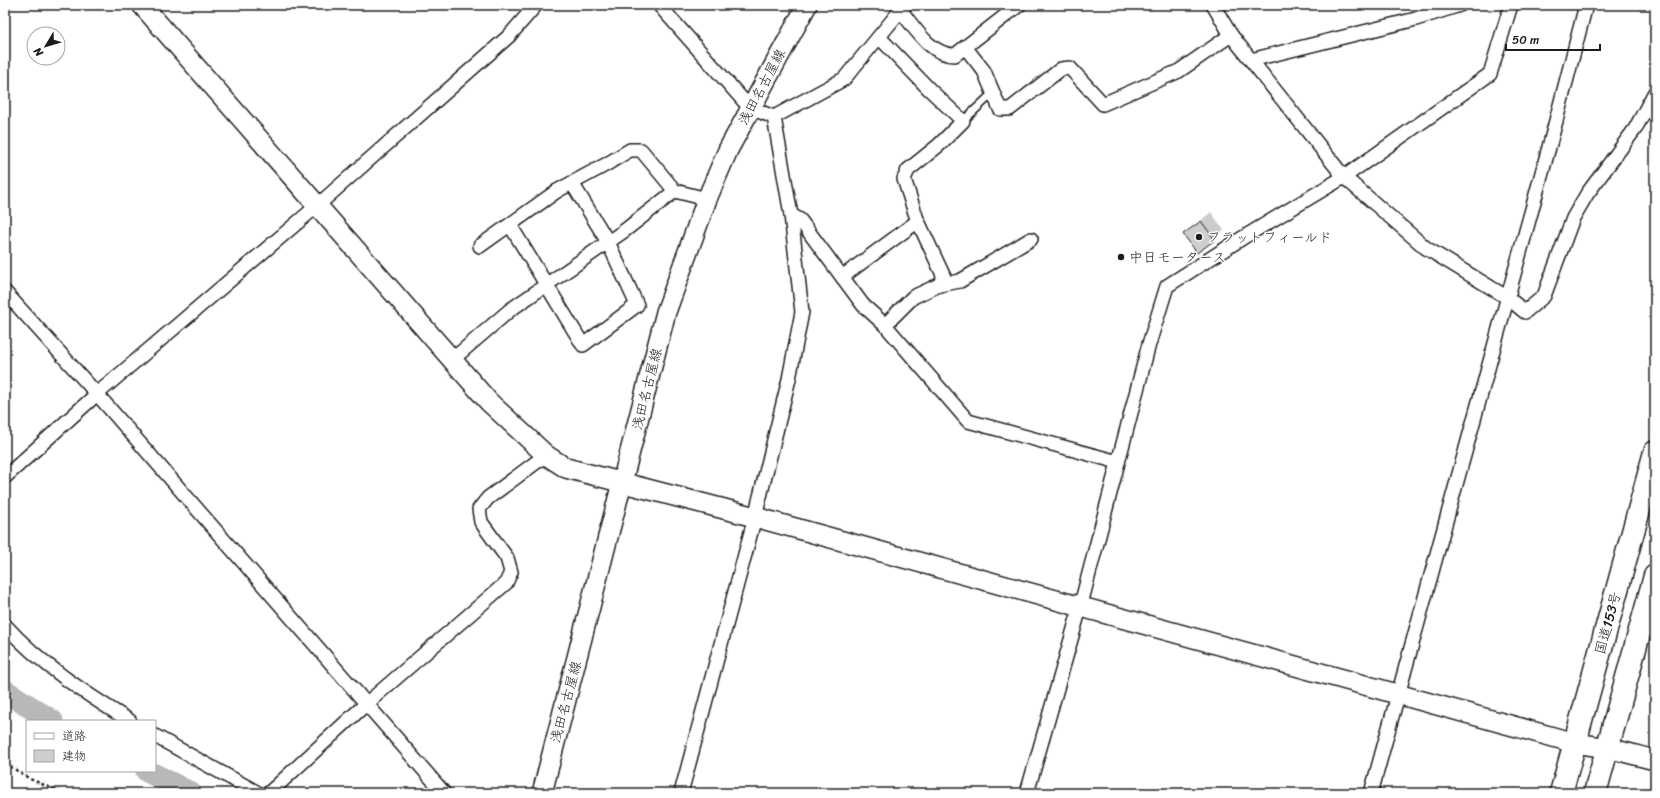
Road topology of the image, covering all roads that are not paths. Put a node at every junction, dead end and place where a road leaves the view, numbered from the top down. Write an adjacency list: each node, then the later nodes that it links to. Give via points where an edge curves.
1 (142, 5): 24 (street)
2 (536, 5): 24 (street, via 509,36)
3 (658, 5): 17 (street)
4 (807, 5): 17 (street, 浅田名古屋線)
5 (1019, 5): 13 (street)
6 (1213, 5): 11 (street)
7 (1460, 5): 14 (street, via 1416,19)
8 (1511, 5): 20 (street, via 1490,74)
9 (1586, 5): 35 (street)
10 (903, 8): 12 (street); 13 (street, via 934,50 955,56)
11 (1231, 35): 14 (street); 16 (street, via 1179,71 1103,104 1070,68 1061,70 1010,109 1000,109)
12 (879, 37): 18 (street, via 844,79); 19 (street)
13 (965, 47): 16 (street, via 984,71)
14 (1251, 60): 20 (street)
15 (1655, 92): 35 (street, via 1635,129 1587,194 1573,218 1544,296 1525,312)
16 (993, 93): 19 (lane)
17 (750, 108): 18 (street); 23 (street, 浅田名古屋線)
18 (774, 117): 25 (street)
19 (964, 121): 26 (street, via 908,170 904,179)
20 (1344, 177): 35 (street, via 1426,248); 41 (street, via 1167,286)
21 (572, 183): 22 (street, via 630,150 642,150); 27 (street); 29 (street)
22 (675, 192): 23 (street); 29 (street)
23 (707, 199): 43 (street, 浅田名古屋線, via 666,312)
24 (318, 205): 37 (street); 38 (street)
25 (791, 215): 31 (street, via 800,220); 44 (street, via 802,312 789,379)
26 (918, 221): 31 (street); 33 (street, via 944,277)
27 (510, 225): 30 (street); 32 (street)
28 (1031, 239): 33 (street, via 960,282)
29 (608, 242): 32 (street); 32 (street, via 637,305 583,345)
30 (480, 246)
31 (842, 277): 36 (street, via 863,304)
32 (547, 284): 37 (street, via 510,310)
33 (939, 285): 36 (street, via 913,297)
34 (5, 292): 38 (street)
35 (1508, 298): 48 (street)
36 (885, 325): 41 (street, via 968,421)
37 (453, 359): 40 (street, via 489,402)
38 (97, 394): 42 (street); 49 (street)
39 (1655, 452): 52 (highway, 国道153号)
40 (546, 455): 43 (street, via 566,468); 49 (street, via 488,498 479,509 481,522 507,558 511,572 506,583)
41 (1118, 462): 46 (street)
42 (5, 477)
43 (623, 484): 44 (street); 58 (street, 浅田名古屋線)
44 (755, 517): 46 (street); 59 (street)
45 (1655, 576): 53 (highway)
46 (1080, 608): 48 (street); 60 (street)
47 (5, 625): 50 (street, via 41,658 88,695)
48 (1399, 693): 52 (street); 61 (street)
49 (366, 704): 56 (street); 57 (street)
50 (128, 720)
51 (156, 737): 55 (street)
52 (1575, 743): 53 (street); 62 (highway, 国道153号)
53 (1608, 748): 54 (street); 63 (highway)
54 (1655, 760)
55 (258, 793)
56 (268, 793)
57 (444, 793)
58 (542, 793)
59 (681, 793)
60 (1027, 793)
61 (1371, 793)
62 (1561, 793)
63 (1595, 793)

